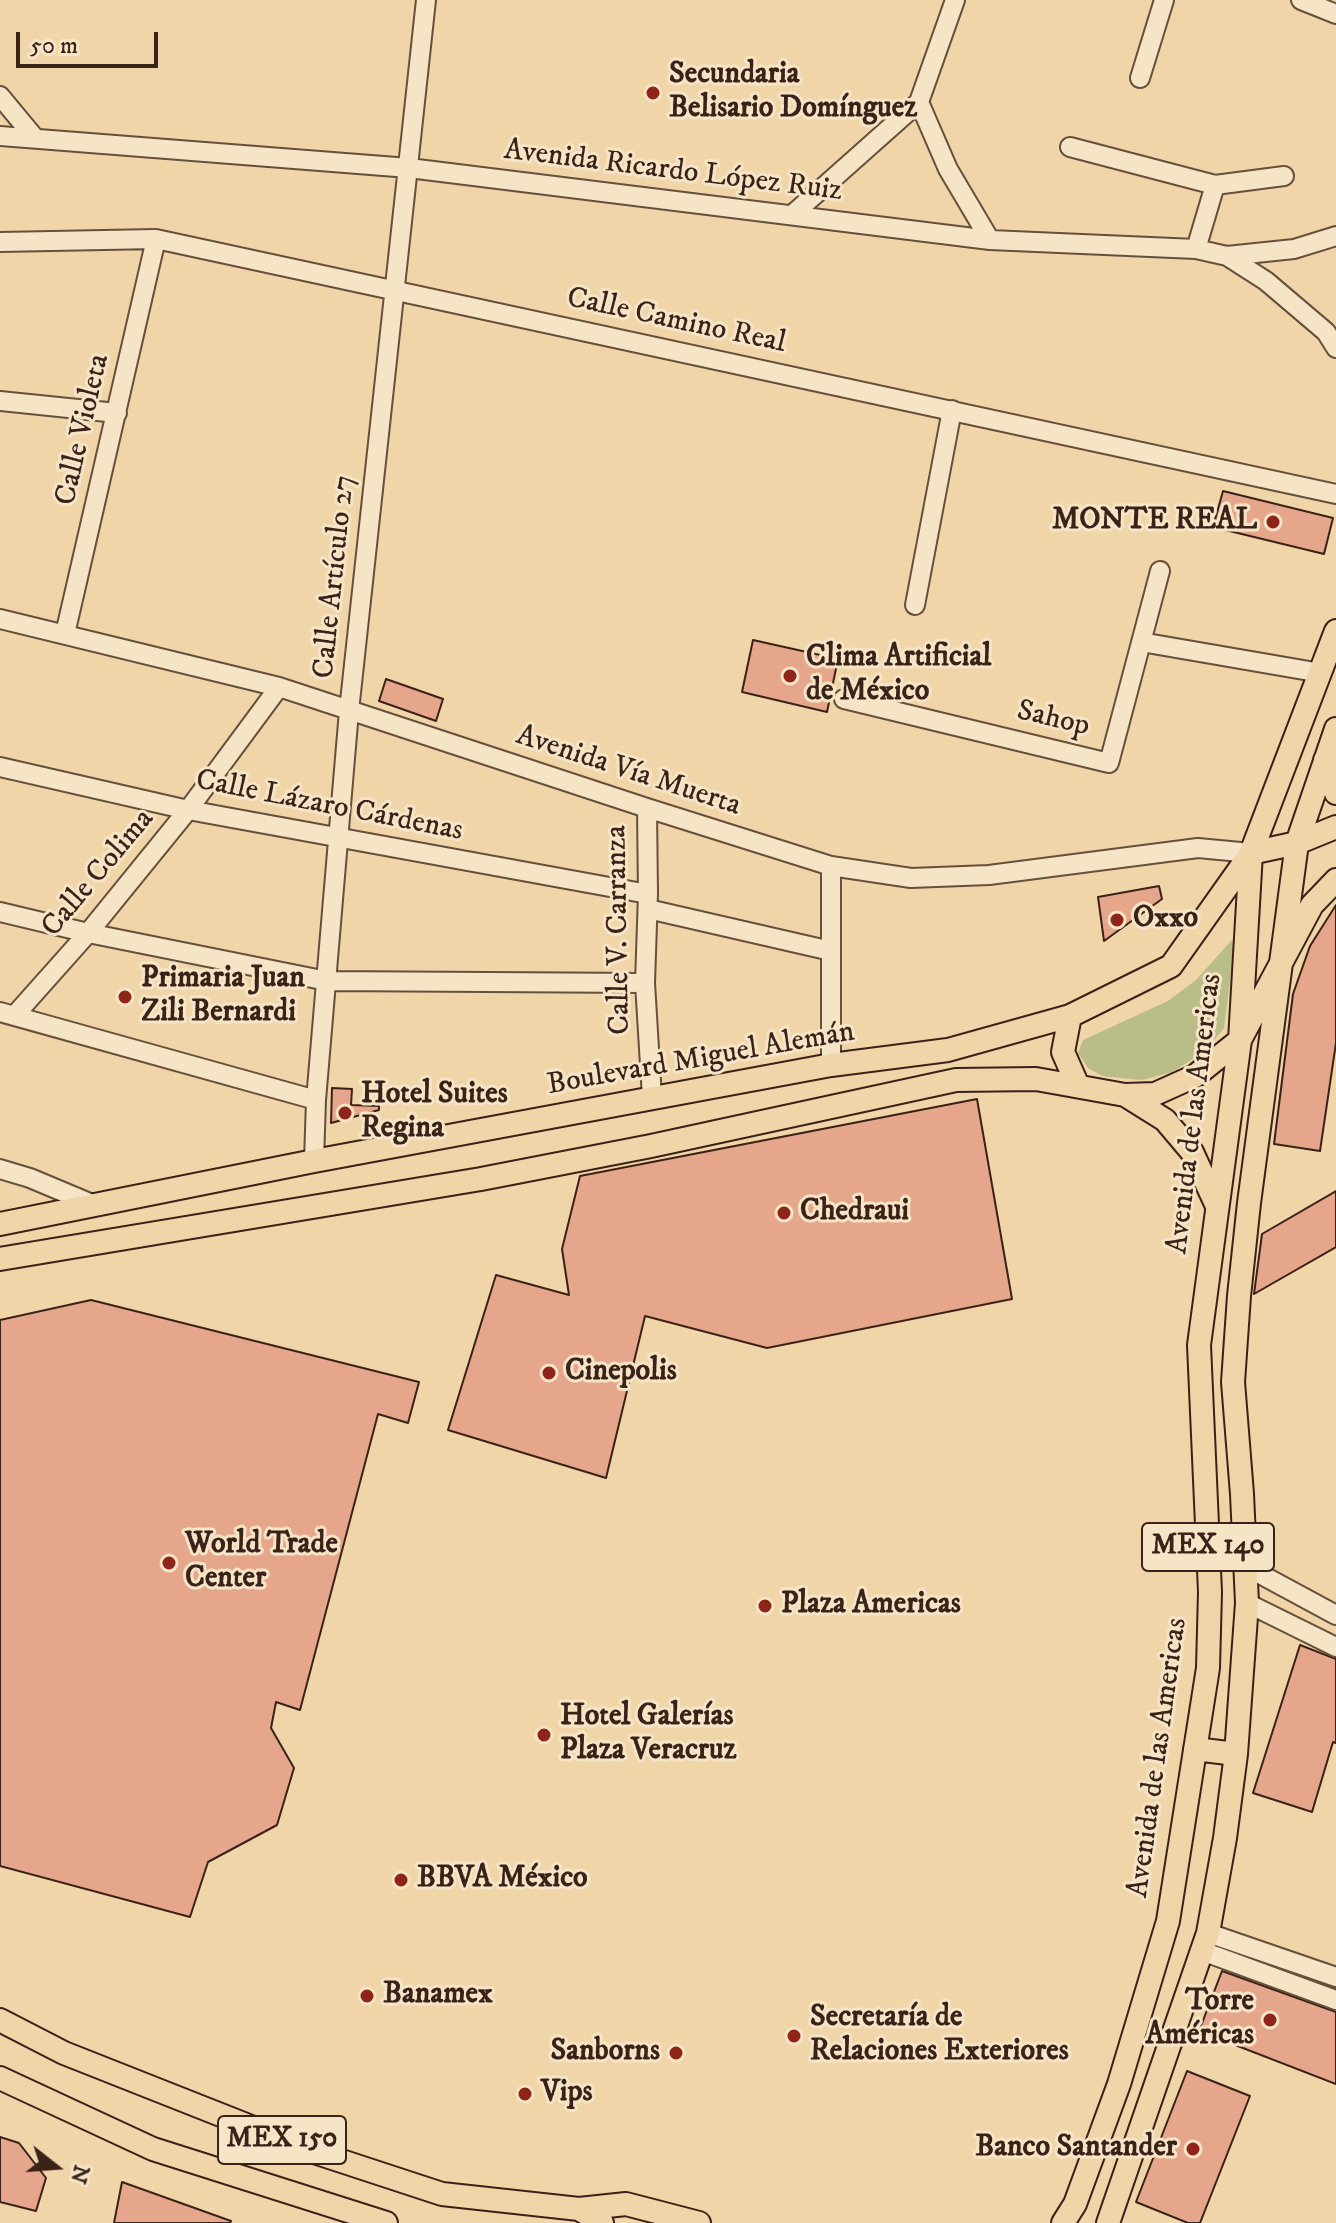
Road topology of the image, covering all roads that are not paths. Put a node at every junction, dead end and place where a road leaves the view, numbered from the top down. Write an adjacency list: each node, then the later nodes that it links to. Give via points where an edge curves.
1 (426, 0): 12 (street, Calle Artículo 27)
2 (955, 0): 8 (street)
3 (1164, 0): 6 (street)
4 (1309, 1): 5 (street)
5 (1336, 14)
6 (1140, 78)
7 (0, 96): 10 (street)
8 (919, 102): 15 (street); 18 (street, via 948,169)
9 (0, 136): 10 (street, Avenida Ricardo López Ruiz)
10 (34, 137): 12 (street, Avenida Ricardo López Ruiz)
11 (1070, 147): 14 (street)
12 (409, 168): 15 (street, Avenida Ricardo López Ruiz); 22 (street, Calle Artículo 27)
13 (1284, 176): 14 (street)
14 (1215, 185): 20 (street)
15 (792, 215): 18 (street, Avenida Ricardo López Ruiz)
16 (1336, 236): 21 (street, Avenida Ricardo López Ruiz, via 1294,249)
17 (156, 239): 19 (street, Calle Camino Real); 22 (street, Calle Camino Real); 26 (street, Calle Violeta)
18 (990, 240): 20 (street, Avenida Ricardo López Ruiz)
19 (0, 242)
20 (1196, 249): 21 (street, Avenida Ricardo López Ruiz)
21 (1227, 256): 23 (street, via 1266,281 1326,332)
22 (395, 290): 25 (street, Calle Camino Real); 37 (street, Calle Artículo 27)
23 (1336, 348)
24 (0, 401): 26 (street)
25 (952, 410): 27 (street, Calle Camino Real); 29 (street)
26 (117, 413): 32 (street, Calle Violeta)
27 (1336, 494)
28 (1160, 571): 33 (street)
29 (915, 605)
30 (0, 619): 32 (street, Avenida Vía Muerta)
31 (1336, 631): 34 (main road, MEX 140)
32 (65, 634): 35 (street, Avenida Vía Muerta)
33 (1141, 642): 34 (street); 36 (street, Sahop, via 1109,763)
34 (1321, 673): 47 (main road, MEX 140)
35 (279, 687): 37 (street, Avenida Vía Muerta); 43 (street, Calle Colima)
36 (844, 699)
37 (349, 711): 42 (street, Avenida Vía Muerta); 45 (street, Calle Artículo 27)
38 (1336, 729): 39 (main road, MEX 140)
39 (1325, 760): 41 (main road); 46 (main road, MEX 140)
40 (0, 767): 43 (street, Calle Lázaro Cárdenas)
41 (1336, 793)
42 (647, 808): 48 (street, Avenida Vía Muerta); 50 (street, Calle V. Carranza)
43 (188, 810): 45 (street, Calle Lázaro Cárdenas); 52 (street, Calle Colima)
44 (1336, 827): 46 (main road)
45 (337, 838): 50 (street, Calle Lázaro Cárdenas); 55 (street, Calle Artículo 27)
46 (1297, 843): 47 (main road); 54 (main road, MEX 140)
47 (1251, 853): 48 (street, Avenida Vía Muerta, via 1198,848 989,875 911,878); 58 (main road, Boulevard Miguel Alemán, via 1171,966); 59 (main road, Avenida de las Americas / MEX 140)
48 (831, 866): 53 (street)
49 (1336, 880): 54 (main road, via 1312,905)
50 (648, 902): 53 (street, Calle Lázaro Cárdenas); 56 (street, Calle V. Carranza)
51 (0, 912): 52 (street)
52 (88, 933): 55 (street); 57 (street, Calle Colima)
53 (831, 951): 60 (street)
54 (1281, 959): 59 (main road); 66 (main road, MEX 140)
55 (327, 981): 56 (street); 64 (street, Calle Artículo 27)
56 (645, 983): 63 (street, Calle V. Carranza)
57 (7, 1014): 64 (street)
58 (1070, 1016): 60 (main road, Boulevard Miguel Alemán, via 948,1050); 61 (main road, via 1063,1052)
59 (1240, 1040): 62 (main road, via 1195,1076 1155,1094); 65 (main road, Avenida de las Americas / MEX 140)
60 (831, 1065): 63 (main road, Boulevard Miguel Alemán)
61 (1078, 1086): 62 (main road); 72 (main road, via 1036,1079 956,1080 481,1179)
62 (1125, 1095): 70 (main road, via 1165,1120 1183,1141)
63 (652, 1098): 67 (main road, Boulevard Miguel Alemán)
64 (316, 1100): 67 (street, Calle Artículo 27)
65 (1224, 1155): 66 (main road); 70 (main road, Avenida de las Americas / MEX 140)
66 (1255, 1159): 73 (main road, MEX 140, via 1233,1382)
67 (314, 1161): 69 (main road, Boulevard Miguel Alemán)
68 (0, 1169): 69 (street)
69 (92, 1204): 71 (main road, Boulevard Miguel Alemán)
70 (1216, 1204): 77 (main road, Avenida de las Americas / MEX 140, via 1199,1345 1210,1592 1208,1668)
71 (0, 1224)
72 (0, 1259)
73 (1247, 1567): 74 (main road, MEX 140); 75 (street)
74 (1247, 1603): 76 (street); 78 (main road, MEX 140)
75 (1336, 1615)
76 (1336, 1647)
77 (1195, 1749): 78 (main road); 88 (main road, Avenida de las Americas / MEX 140, via 1157,1965 1095,2151)
78 (1236, 1754): 79 (main road, MEX 140)
79 (1205, 1942): 80 (street); 81 (street); 89 (main road, MEX 140)
80 (1336, 1977)
81 (1336, 2000)
82 (0, 2020): 84 (main road, MEX 150, via 64,2053 384,2176 442,2194)
83 (0, 2078): 85 (main road, MEX 150, via 153,2149)
84 (579, 2209): 86 (main road, MEX 150); 87 (main road, via 626,2204)
85 (386, 2223)
86 (602, 2223)
87 (699, 2223)
88 (1063, 2223)
89 (1108, 2223)

